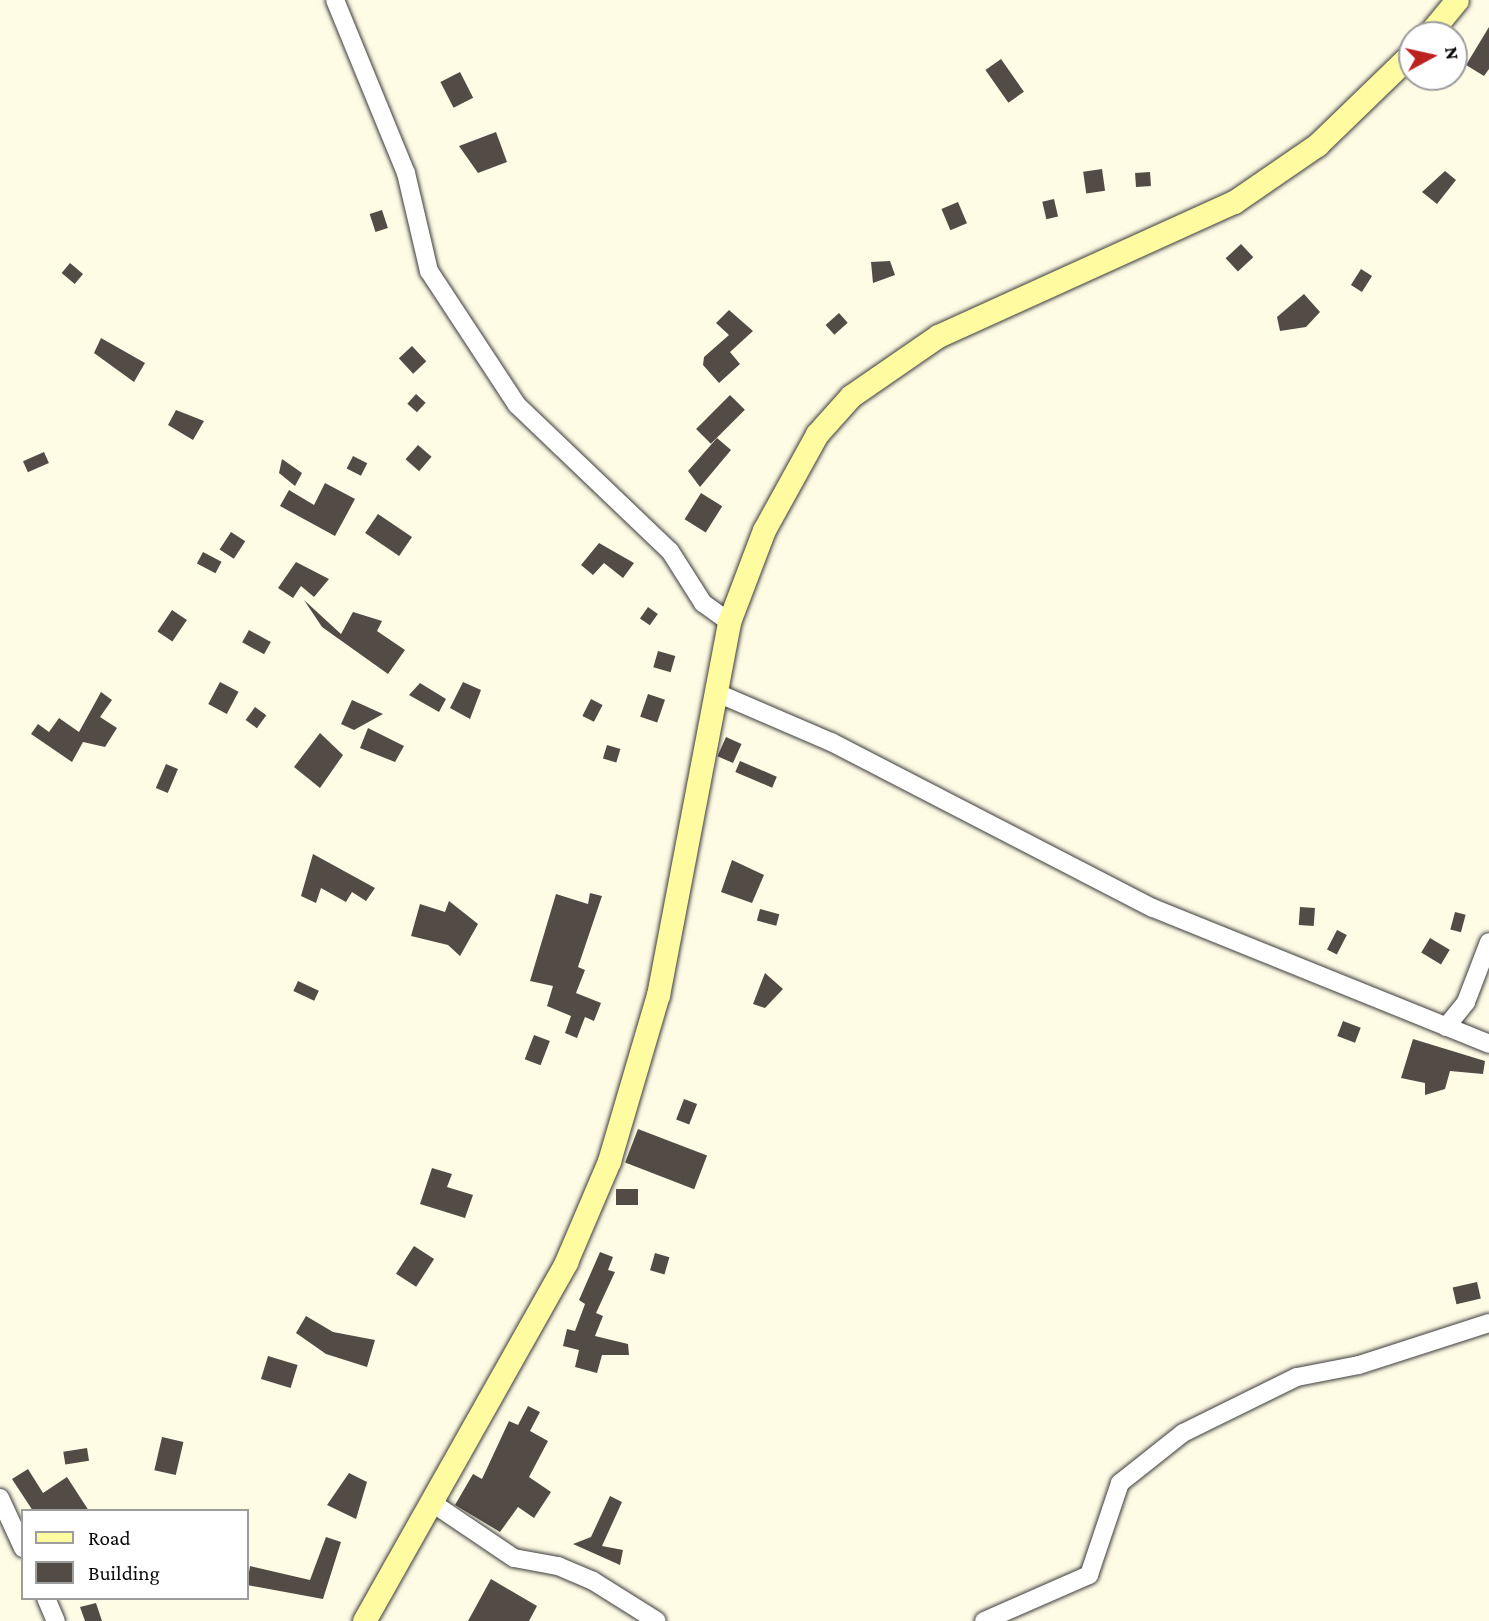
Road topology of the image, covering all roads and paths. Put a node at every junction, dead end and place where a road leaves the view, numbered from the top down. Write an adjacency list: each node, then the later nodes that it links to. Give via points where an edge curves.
1 (335, 0): 5 (street, via 406,173 429,271 517,405 670,551 702,603)
2 (1457, 0): 3 (main road)
3 (1440, 21)
4 (1398, 67): 5 (main road, via 1317,145 1234,202 938,335 851,396 787,482)
5 (729, 622): 6 (main road)
6 (715, 692): 8 (street, via 831,742 1153,908); 12 (main road, via 659,995 609,1161 566,1262)
7 (1489, 943): 8 (street, via 1466,1002)
8 (1446, 1027): 9 (street)
9 (1489, 1044)
10 (1489, 1323): 18 (street, via 1359,1365 1297,1377 1183,1433 1120,1483 1089,1575)
11 (0, 1497): 13 (street)
12 (431, 1502): 16 (main road); 17 (street, via 514,1559 558,1566 593,1581)
13 (21, 1544)
14 (47, 1600): 15 (street)
15 (56, 1621)
16 (364, 1621)
17 (657, 1621)
18 (984, 1621)

